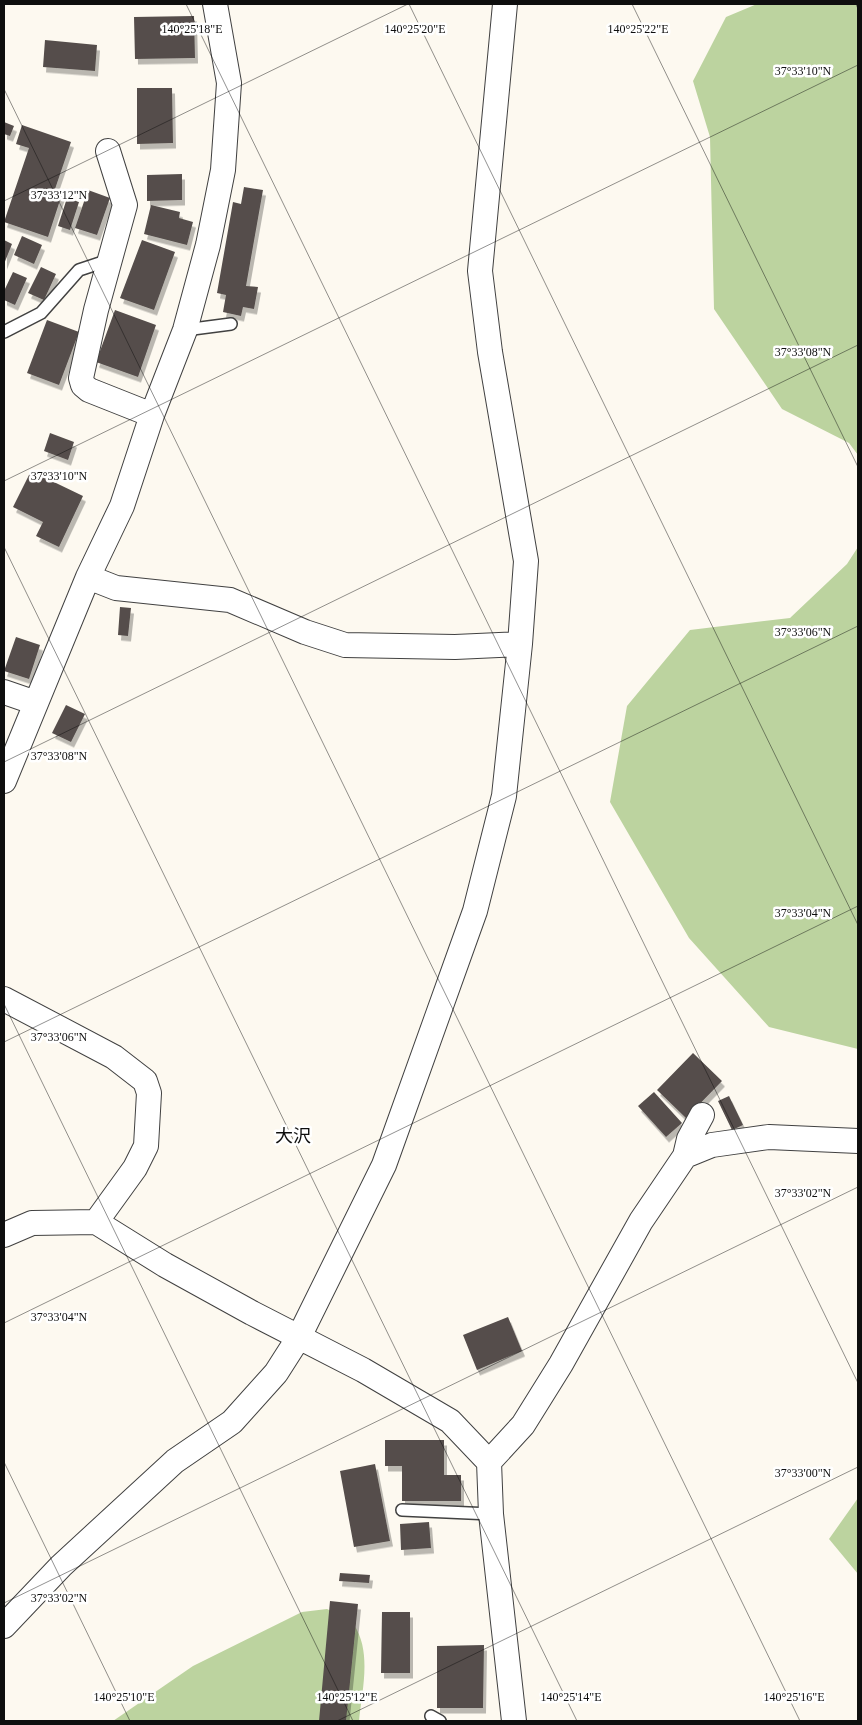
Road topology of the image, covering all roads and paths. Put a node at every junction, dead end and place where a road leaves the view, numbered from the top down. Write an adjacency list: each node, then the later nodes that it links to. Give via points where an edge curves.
1 (215, 4): 6 (street, via 229,83 223,170 208,245)
2 (506, 4): 10 (street, via 480,271 526,561)
3 (108, 151): 4 (street, via 125,205)
4 (110, 260): 7 (lane, via 79,270 41,313); 8 (street, via 80,378 89,390)
5 (231, 324): 6 (lane)
6 (185, 330): 8 (street)
7 (4, 332)
8 (152, 415): 9 (street, via 122,506)
9 (88, 577): 10 (street, via 116,588 230,600 345,645); 12 (street)
10 (520, 644): 20 (street, via 504,796 475,911 384,1165)
11 (4, 692): 12 (street)
12 (36, 703): 13 (street)
13 (4, 781)
14 (4, 999): 18 (street, via 114,1057 145,1080 149,1093 146,1146 135,1168)
15 (702, 1115): 17 (street, via 689,1139)
16 (858, 1141): 17 (street, via 769,1137 712,1145)
17 (685, 1156): 21 (street, via 641,1221 523,1425)
18 (96, 1222): 19 (street, via 32,1223); 20 (street, via 165,1264)
19 (4, 1235)
20 (299, 1337): 21 (street, via 450,1421); 24 (street, via 276,1373 232,1422 175,1461 61,1566)
21 (490, 1462): 23 (street)
22 (402, 1510): 23 (lane)
23 (491, 1514): 25 (street)
24 (4, 1626)
25 (514, 1721)

